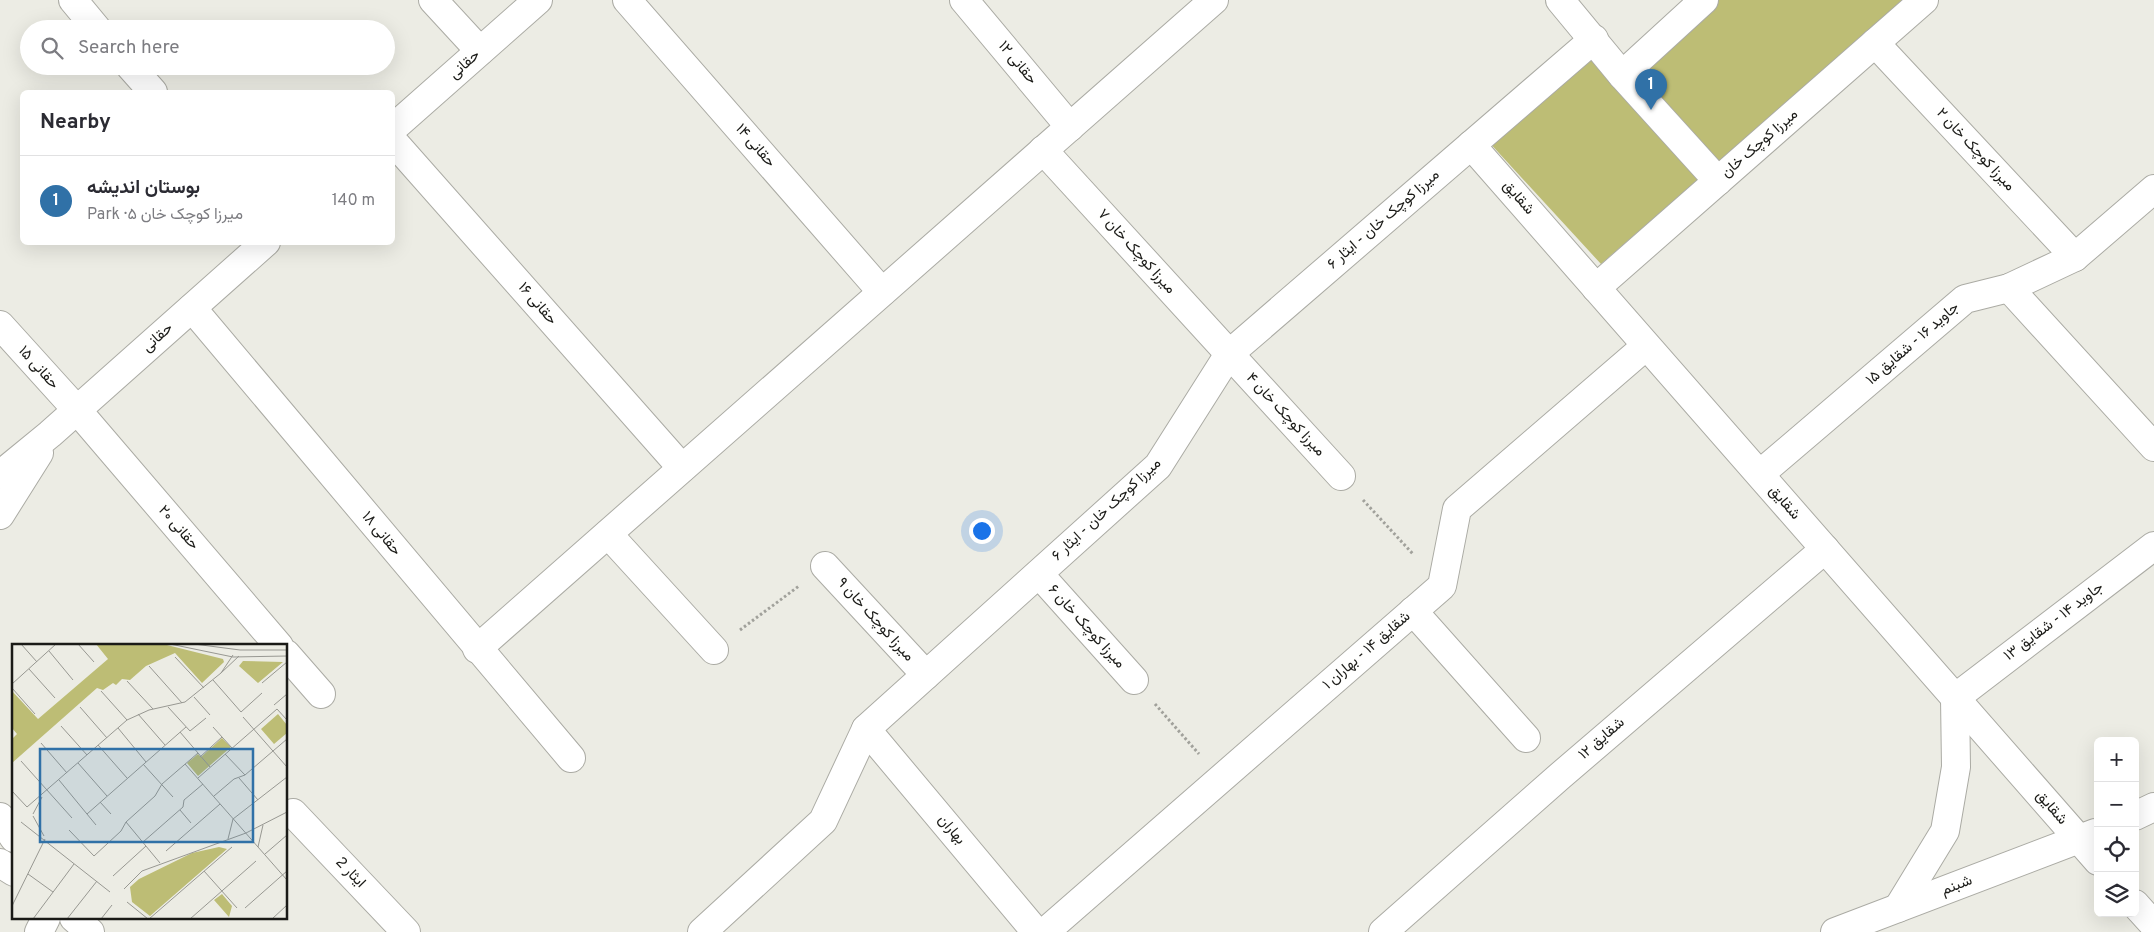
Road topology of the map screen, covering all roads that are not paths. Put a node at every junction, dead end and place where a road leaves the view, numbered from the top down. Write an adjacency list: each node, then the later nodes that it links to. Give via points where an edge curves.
1 (73, 0): 10 (street)
2 (433, 0): 13 (street)
3 (538, 0): 13 (street, حقانی)
4 (627, 0): 28 (street, حقانی ۱۴)
5 (964, 0): 18 (street, حقانی ۱۲)
6 (1214, 0): 18 (street)
7 (1560, 0): 11 (street)
8 (1704, 0): 14 (street)
9 (1924, 0): 12 (street, میرزا کوچک خان)
10 (90, 20)
11 (1594, 39): 14 (street); 20 (street, میرزا کوچک خان - ایثار ۶)
12 (1875, 43): 22 (street, میرزا کوچک خان); 25 (street, میرزا کوچک خان ۲)
13 (480, 51): 17 (street, حقانی)
14 (1622, 74): 22 (street)
15 (138, 75): 16 (street)
16 (151, 90)
17 (395, 127)
18 (1070, 127): 21 (street)
19 (395, 143): 36 (street, حقانی ۱۶)
20 (1471, 145): 26 (street, شقایق); 32 (street, میرزا کوچک خان - ایثار ۶)
21 (1043, 150): 28 (street); 32 (street, میرزا کوچک خان ۷)
22 (1718, 181): 26 (street, میرزا کوچک خان)
23 (2154, 189): 25 (street, جاوید ۱۶ - شقایق ۱۵)
24 (263, 245): 29 (street, حقانی)
25 (2075, 257): 27 (street, جاوید ۱۶ - شقایق ۱۵)
26 (1596, 288): 31 (street, شقایق)
27 (2010, 288): 35 (street); 37 (street, جاوید ۱۶ - شقایق ۱۵, via 1965,299)
28 (882, 292): 36 (street)
29 (192, 308): 33 (street, حقانی); 48 (street, حقانی ۱۸)
30 (0, 325): 33 (street, حقانی ۱۵)
31 (1646, 346): 37 (street, شقایق); 46 (street, شقایق ۱۴ - بهاران ۱, via 1457,509 1442,586)
32 (1229, 354): 39 (street, میرزا کوچک خان ۴); 45 (street, میرزا کوچک خان - ایثار ۶, via 1158,466)
33 (77, 410): 34 (street, حقانی); 47 (street, حقانی ۲۰)
34 (50, 434): 38 (street); 40 (street)
35 (2154, 447)
36 (682, 468): 41 (street)
37 (1760, 474): 43 (street, شقایق)
38 (0, 475)
39 (1342, 476)
40 (0, 515)
41 (608, 534): 48 (street); 49 (street)
42 (2154, 546): 54 (street, جاوید ۱۴ - شقایق ۱۳)
43 (1824, 549): 54 (street, شقایق); 78 (street, شقایق ۱۲)
44 (825, 566): 51 (street, میرزا کوچک خان ۹)
45 (1039, 574): 51 (street, میرزا کوچک خان - ایثار ۶); 52 (street, میرزا کوچک خان ۶)
46 (1413, 611): 56 (street); 77 (street, شقایق ۱۴ - بهاران ۱)
47 (278, 644)
48 (477, 649): 57 (street, حقانی ۱۸)
49 (714, 650)
50 (288, 656): 53 (street)
51 (926, 675): 55 (street, میرزا کوچک خان - ایثار ۶)
52 (1134, 680)
53 (321, 694)
54 (1955, 698): 63 (street, شقایق); 67 (street, via 1956,767 1945,831)
55 (866, 729): 75 (street, میرزا کوچک خان - ایثار ۶, via 823,821); 76 (street, بهاران)
56 (1526, 738)
57 (571, 758)
58 (2154, 807): 60 (street)
59 (293, 813): 74 (street, ایثار 2)
60 (2139, 814)
61 (0, 817): 62 (street)
62 (12, 835)
63 (2088, 836): 64 (street, شقایق); 67 (street, شبنم)
64 (2094, 851)
65 (0, 863): 66 (street)
66 (12, 871)
67 (1898, 908): 79 (street, شبنم)
68 (2139, 908): 71 (street)
69 (45, 920): 72 (street)
70 (76, 920): 73 (street)
71 (2154, 925)
72 (39, 932)
73 (90, 932)
74 (406, 932)
75 (702, 932)
76 (1036, 932)
77 (1045, 932)
78 (1383, 932)
79 (1835, 932)

